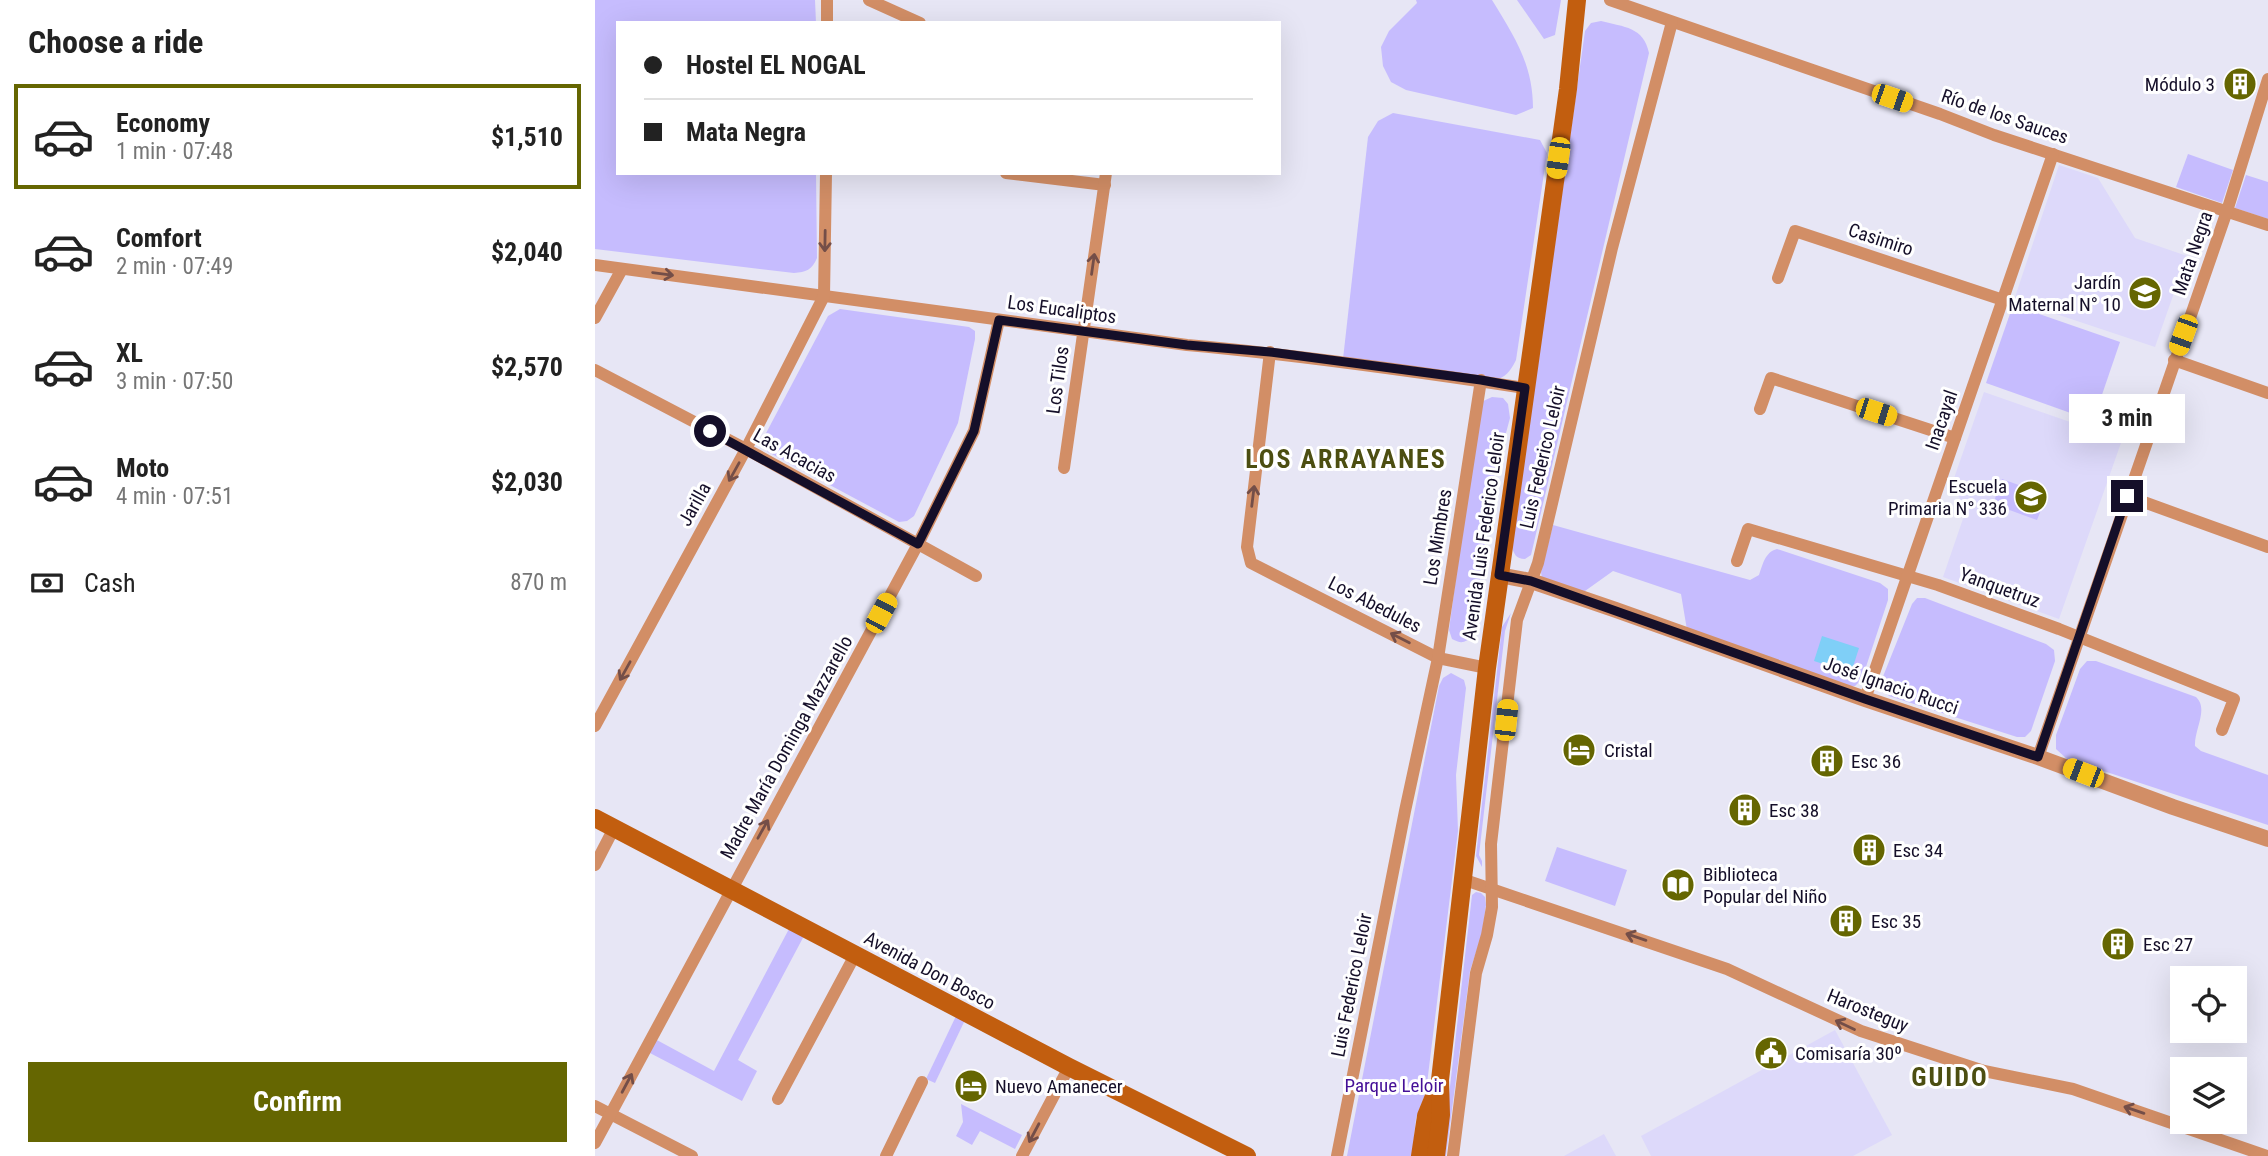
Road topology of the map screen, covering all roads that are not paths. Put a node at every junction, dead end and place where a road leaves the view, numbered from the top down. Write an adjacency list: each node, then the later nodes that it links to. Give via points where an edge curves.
1 (827, 0): 5 (street)
2 (869, 0): 6 (street)
3 (1577, 0): 27 (main road, Avenida Luis Federico Leloir)
4 (1610, 0): 7 (street, Río de los Sauces)
5 (827, 21)
6 (916, 21)
7 (1672, 22): 9 (street, Río de los Sauces); 40 (street, Luis Federico Leloir)
8 (2268, 79): 13 (street, Mata Negra)
9 (2053, 154): 13 (street, Río de los Sauces); 19 (street, Inacayal)
10 (826, 175): 18 (street, Jarilla, one-way to 18)
11 (1039, 175): 12 (street)
12 (1105, 179): 22 (street, Los Tilos, one-way to 12)
13 (2227, 211): 14 (street, Río de los Sauces); 24 (street, Mata Negra)
14 (2268, 225)
15 (595, 265): 16 (street, Los Eucaliptos)
16 (622, 269): 18 (street, Los Eucaliptos, one-way to 18); 20 (street)
17 (1778, 278): 19 (street, Casimiro, via 1795,231)
18 (824, 296): 21 (street, Los Eucaliptos); 31 (street, Jarilla)
19 (2003, 300): 30 (street, Inacayal)
20 (595, 318)
21 (999, 320): 22 (street, Los Eucaliptos); 34 (street, Madre María Dominga Mazzarello, via 974,431)
22 (1084, 331): 23 (street, Los Eucaliptos); 32 (street, Los Tilos)
23 (1270, 352): 26 (street, Los Eucaliptos); 42 (street, Los Abedules, one-way to 23, via 1251,563 1247,547)
24 (2174, 360): 28 (street); 33 (street, Mata Negra)
25 (595, 370): 31 (street, Las Acacias)
26 (1481, 380): 27 (street, Los Eucaliptos); 42 (street, Los Mimbres)
27 (1525, 388): 37 (main road, Avenida Luis Federico Leloir)
28 (2268, 393)
29 (1760, 409): 30 (street, via 1771,377)
30 (1955, 438): 39 (street, Inacayal)
31 (746, 449): 34 (street, Las Acacias); 45 (street, Jarilla, one-way to 45)
32 (1064, 468)
33 (2127, 496): 35 (street); 41 (street, Mata Negra)
34 (918, 544): 38 (street, Las Acacias); 54 (street, Madre María Dominga Mazzarello, one-way to 34)
35 (2268, 547)
36 (1737, 561): 39 (street, Yanquetruz, via 1748,529)
37 (1499, 575): 40 (street, José Ignacio Rucci); 43 (main road, Avenida Luis Federico Leloir)
38 (976, 576)
39 (1909, 576): 41 (street, Yanquetruz); 44 (street, Inacayal)
40 (1531, 581): 44 (street, José Ignacio Rucci); 53 (street, Luis Federico Leloir, via 1517,620 1491,844)
41 (2080, 638): 46 (street, Yanquetruz, via 2234,699); 47 (street, Mata Negra)
42 (1438, 658): 43 (street, Los Abedules); 67 (street, Luis Federico Leloir)
43 (1487, 668): 52 (main road, Avenida Luis Federico Leloir)
44 (1865, 699): 47 (street, José Ignacio Rucci)
45 (595, 726)
46 (2222, 730)
47 (2038, 757): 50 (street, José Ignacio Rucci)
48 (595, 818): 49 (main road, Avenida Don Bosco)
49 (614, 828): 51 (street); 54 (main road, Avenida Don Bosco)
50 (2268, 839)
51 (595, 865)
52 (1462, 879): 53 (street, Harosteguy); 57 (main road, Avenida Luis Federico Leloir)
53 (1491, 888): 70 (street, Luis Federico Leloir, via 1492,907 1476,973); 71 (street, Harosteguy, one-way to 53, via 2073,1089 1985,1071 1861,1031 1727,969)
54 (730, 889): 55 (main road, Avenida Don Bosco); 61 (street, Madre María Dominga Mazzarello, one-way to 54)
55 (856, 955): 56 (main road, Avenida Don Bosco); 59 (street)
56 (1069, 1066): 65 (street, one-way to 65); 66 (main road, Avenida Don Bosco)
57 (1440, 1080): 68 (main road, Avenida Luis Federico Leloir, via 1426,1116); 69 (main road, Avenida Luis Federico Leloir)
58 (922, 1082): 64 (street)
59 (778, 1099)
60 (595, 1107): 61 (street)
61 (610, 1115): 62 (street, Madre María Dominga Mazzarello); 63 (street)
62 (595, 1143)
63 (692, 1156)
64 (886, 1156)
65 (1021, 1156)
66 (1247, 1156)
67 (1337, 1156)
68 (1420, 1156)
69 (1436, 1156)
70 (1453, 1156)
71 (2267, 1156)

